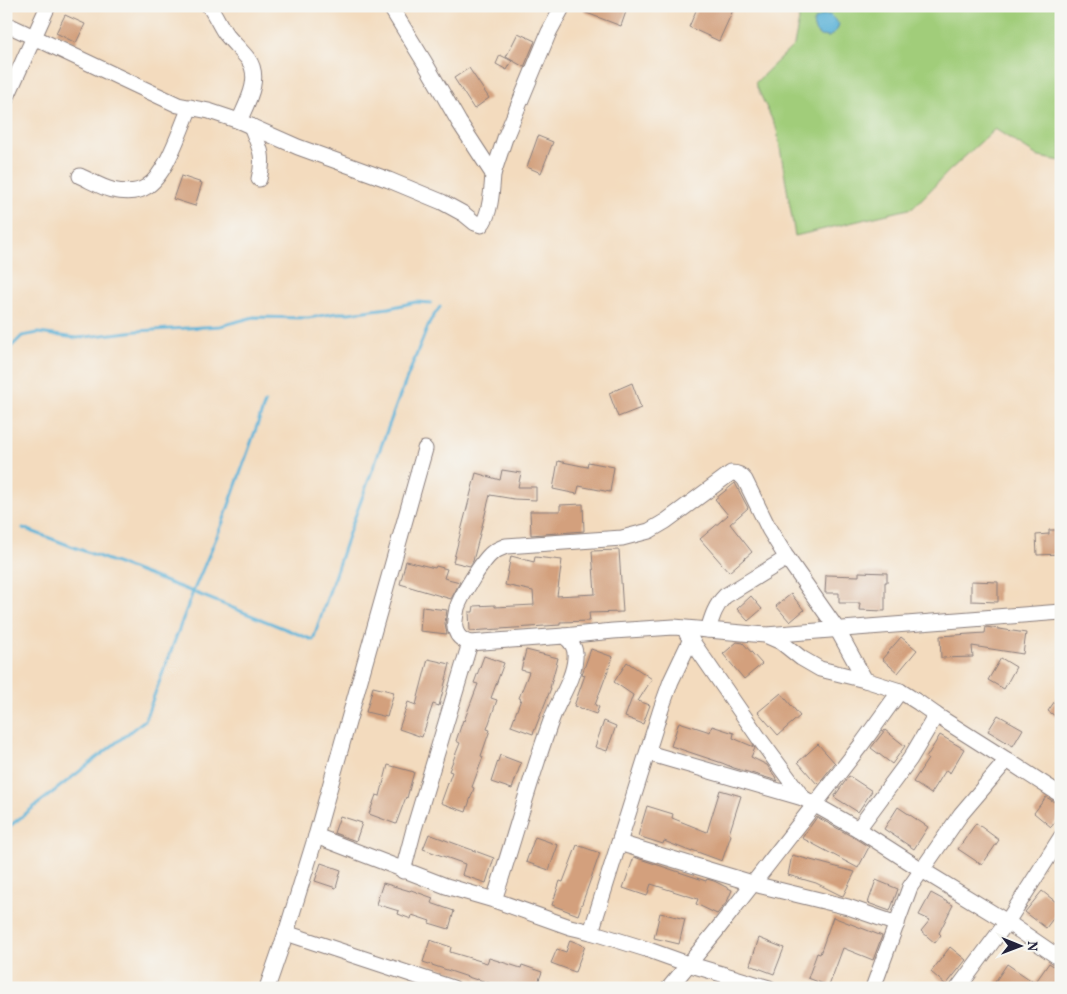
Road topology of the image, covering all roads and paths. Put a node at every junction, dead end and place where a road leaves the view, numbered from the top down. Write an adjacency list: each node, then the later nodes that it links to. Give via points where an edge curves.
1 (48, 6): 6 (street)
2 (209, 6): 9 (street, via 225,34 253,69)
3 (390, 6): 10 (street)
4 (563, 6): 10 (street, via 505,138)
5 (6, 24): 6 (street)
6 (35, 37): 7 (street); 8 (street, via 178,105)
7 (6, 99)
8 (190, 107): 9 (street); 11 (street, via 169,157 155,180 145,188 132,192 112,190)
9 (245, 124): 10 (street, via 442,202 478,225 483,224); 12 (street, via 261,152)
10 (494, 174)
11 (80, 176)
12 (259, 179)
13 (424, 449): 30 (street)
14 (787, 558): 16 (street); 17 (street, via 725,596 714,610); 21 (street, via 745,480 741,475 731,473 648,531 622,538 506,546 493,551 458,608 456,632 461,640)
15 (1061, 612): 16 (street)
16 (837, 629): 19 (street); 22 (street)
17 (708, 630): 18 (street); 19 (street)
18 (687, 634): 20 (street, via 651,628); 25 (street); 28 (street, via 761,741)
19 (765, 635): 22 (street, via 820,669)
20 (564, 636): 21 (street); 36 (street, via 575,648 574,669 552,717)
21 (470, 643): 34 (street)
22 (865, 680): 23 (street)
23 (900, 691): 24 (street); 28 (street, via 861,745)
24 (936, 715): 26 (street); 29 (street, via 910,758)
25 (648, 753): 28 (street); 32 (street)
26 (1007, 760): 27 (street); 33 (street, via 961,814)
27 (1061, 795)
28 (809, 802): 29 (street); 35 (street)
29 (858, 828): 33 (street)
30 (316, 836): 34 (street); 40 (street)
31 (1061, 838): 37 (street)
32 (619, 843): 35 (street); 39 (street)
33 (922, 870): 37 (street); 38 (street, via 910,886)
34 (403, 871): 36 (street)
35 (753, 883): 38 (street, via 848,907); 42 (street)
36 (494, 900): 39 (street)
37 (1007, 922): 41 (street); 48 (street)
38 (897, 924): 47 (street)
39 (591, 932): 42 (street)
40 (286, 933): 43 (street); 44 (street)
41 (1061, 959)
42 (688, 964): 45 (street); 46 (street)
43 (267, 988)
44 (453, 988)
45 (669, 988)
46 (769, 988)
47 (873, 988)
48 (958, 988)

